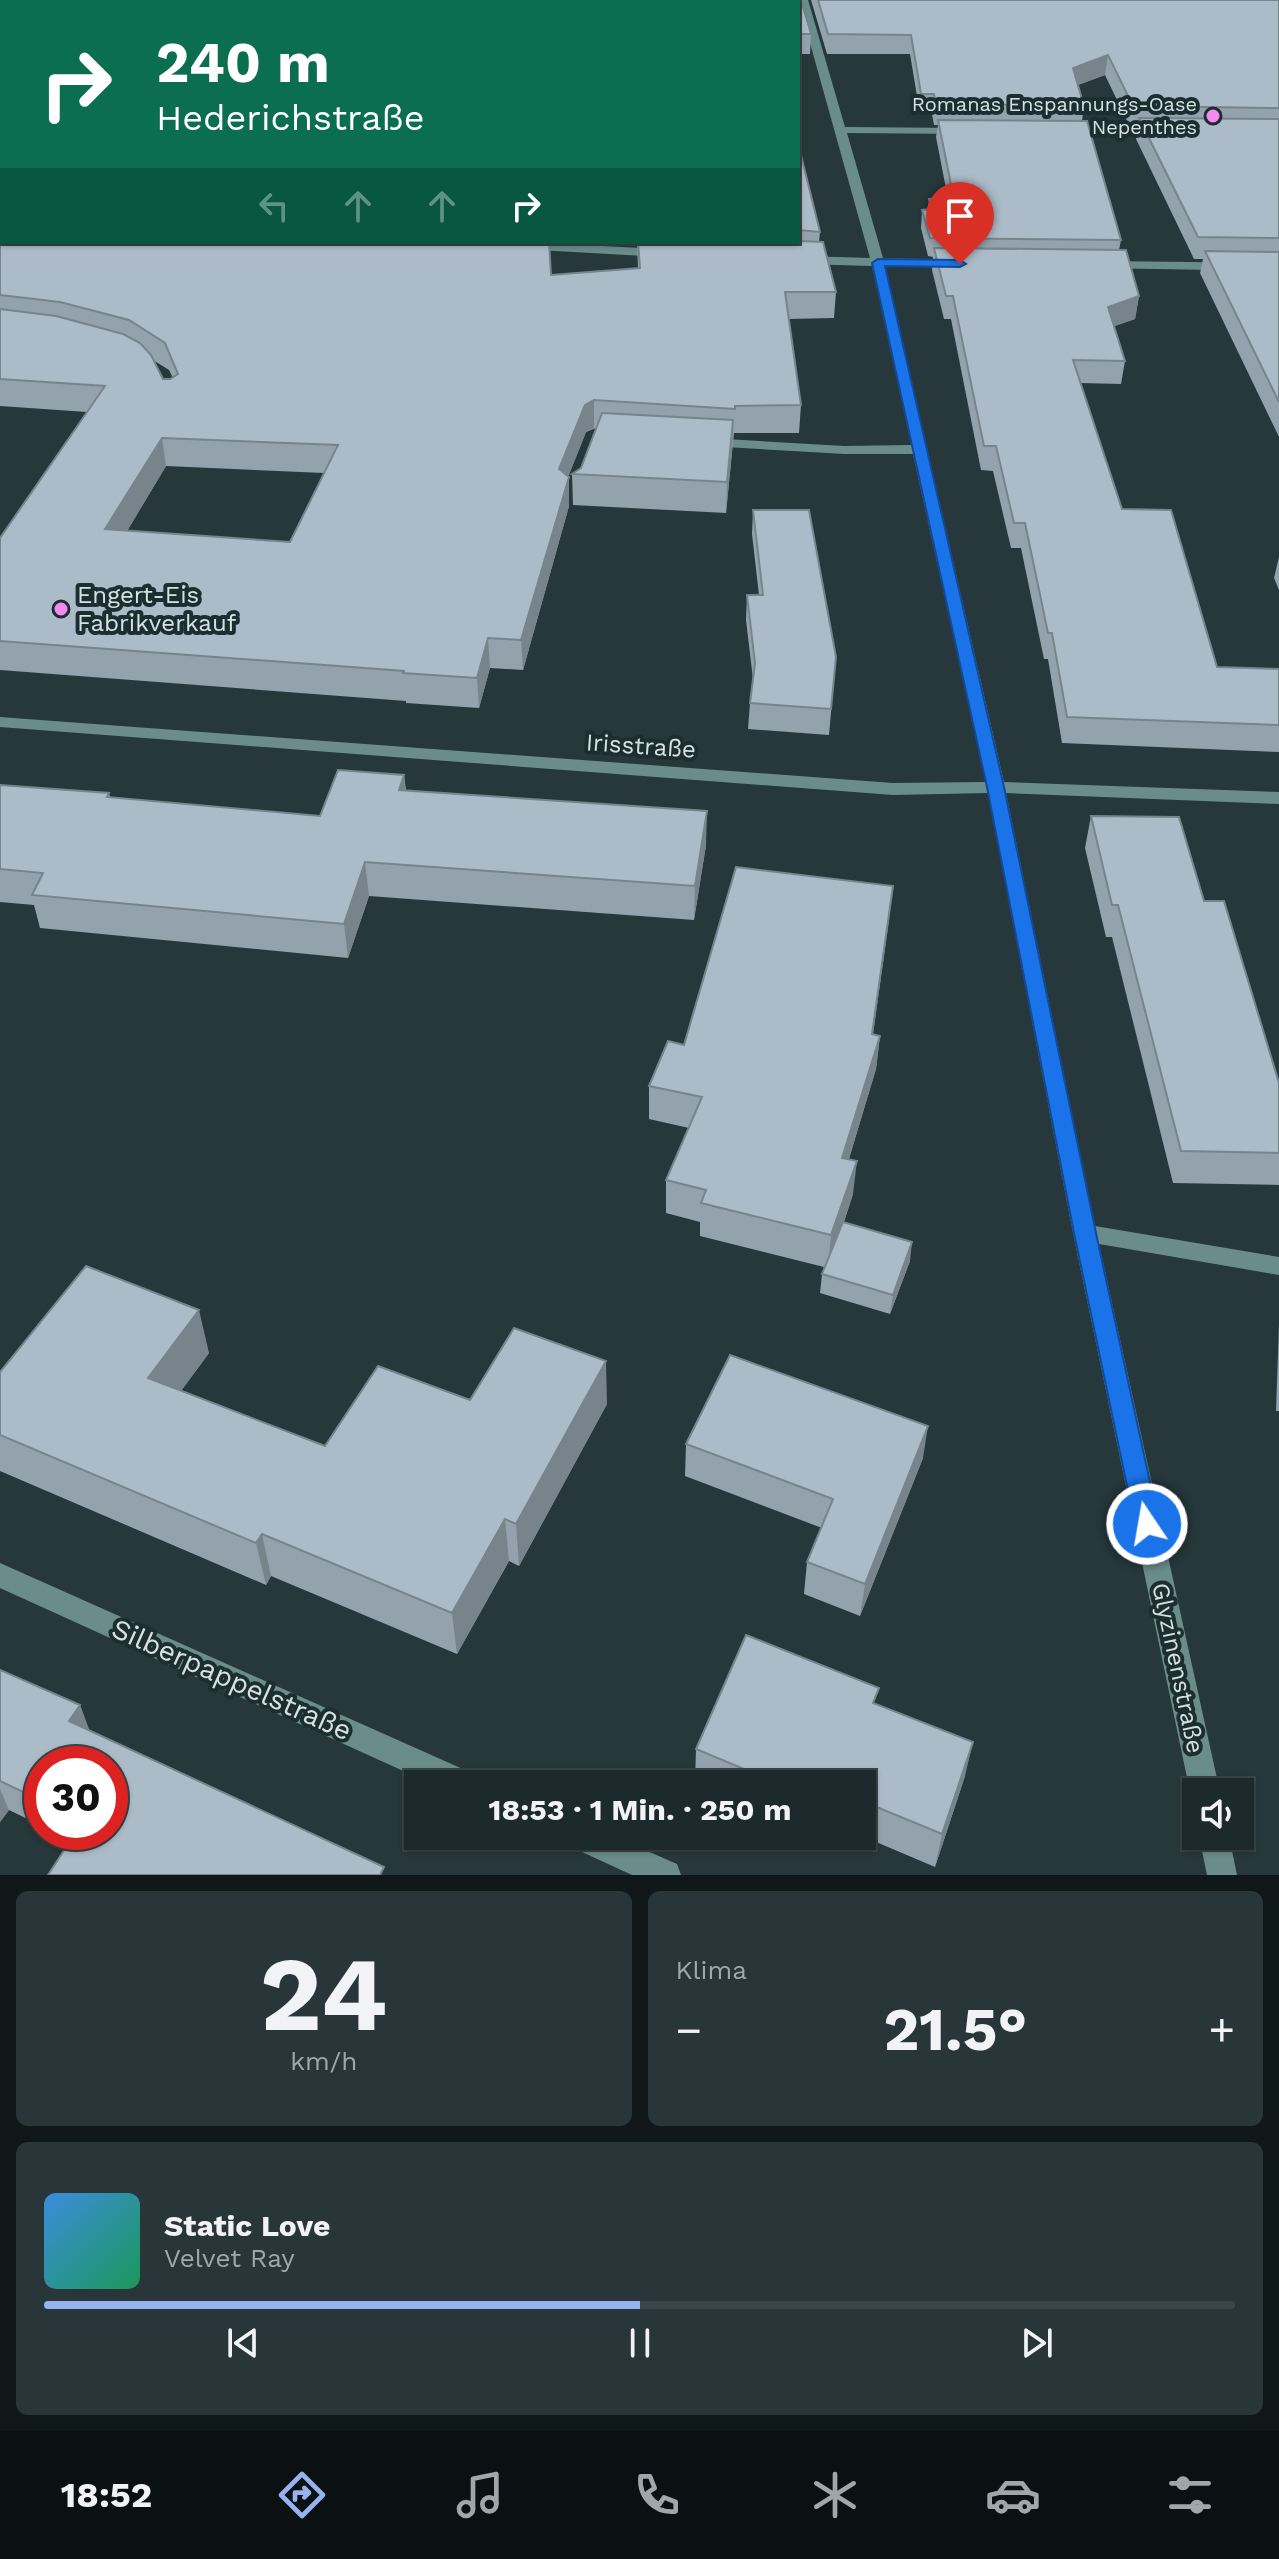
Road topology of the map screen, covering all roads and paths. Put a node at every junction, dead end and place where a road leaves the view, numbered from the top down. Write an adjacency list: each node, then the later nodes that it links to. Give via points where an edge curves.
1 (803, 0): 2 (street, Glyzinenstraße)
2 (840, 130): 3 (street); 9 (street, Glyzinenstraße)
3 (981, 131)
4 (1044, 132): 5 (street)
5 (1169, 133)
6 (503, 245): 7 (street)
7 (677, 253)
8 (788, 259): 9 (street)
9 (878, 263): 10 (street); 14 (street, Glyzinenstraße)
10 (967, 264)
11 (1089, 265): 12 (street)
12 (1279, 267)
13 (688, 441): 14 (street)
14 (919, 449): 16 (street, Glyzinenstraße)
15 (0, 722): 16 (street, Irisstraße, via 893,789)
16 (996, 787): 17 (street, Irisstraße); 18 (street, Glyzinenstraße)
17 (1279, 798)
18 (1085, 1233): 19 (street); 22 (street, Glyzinenstraße)
19 (1279, 1266)
20 (0, 1575): 21 (street, Silberpappelstraße)
21 (433, 1770)
22 (1202, 1778)
23 (610, 1850): 25 (street)
24 (1217, 1850): 26 (street)
25 (666, 1875)
26 (1222, 1875)

